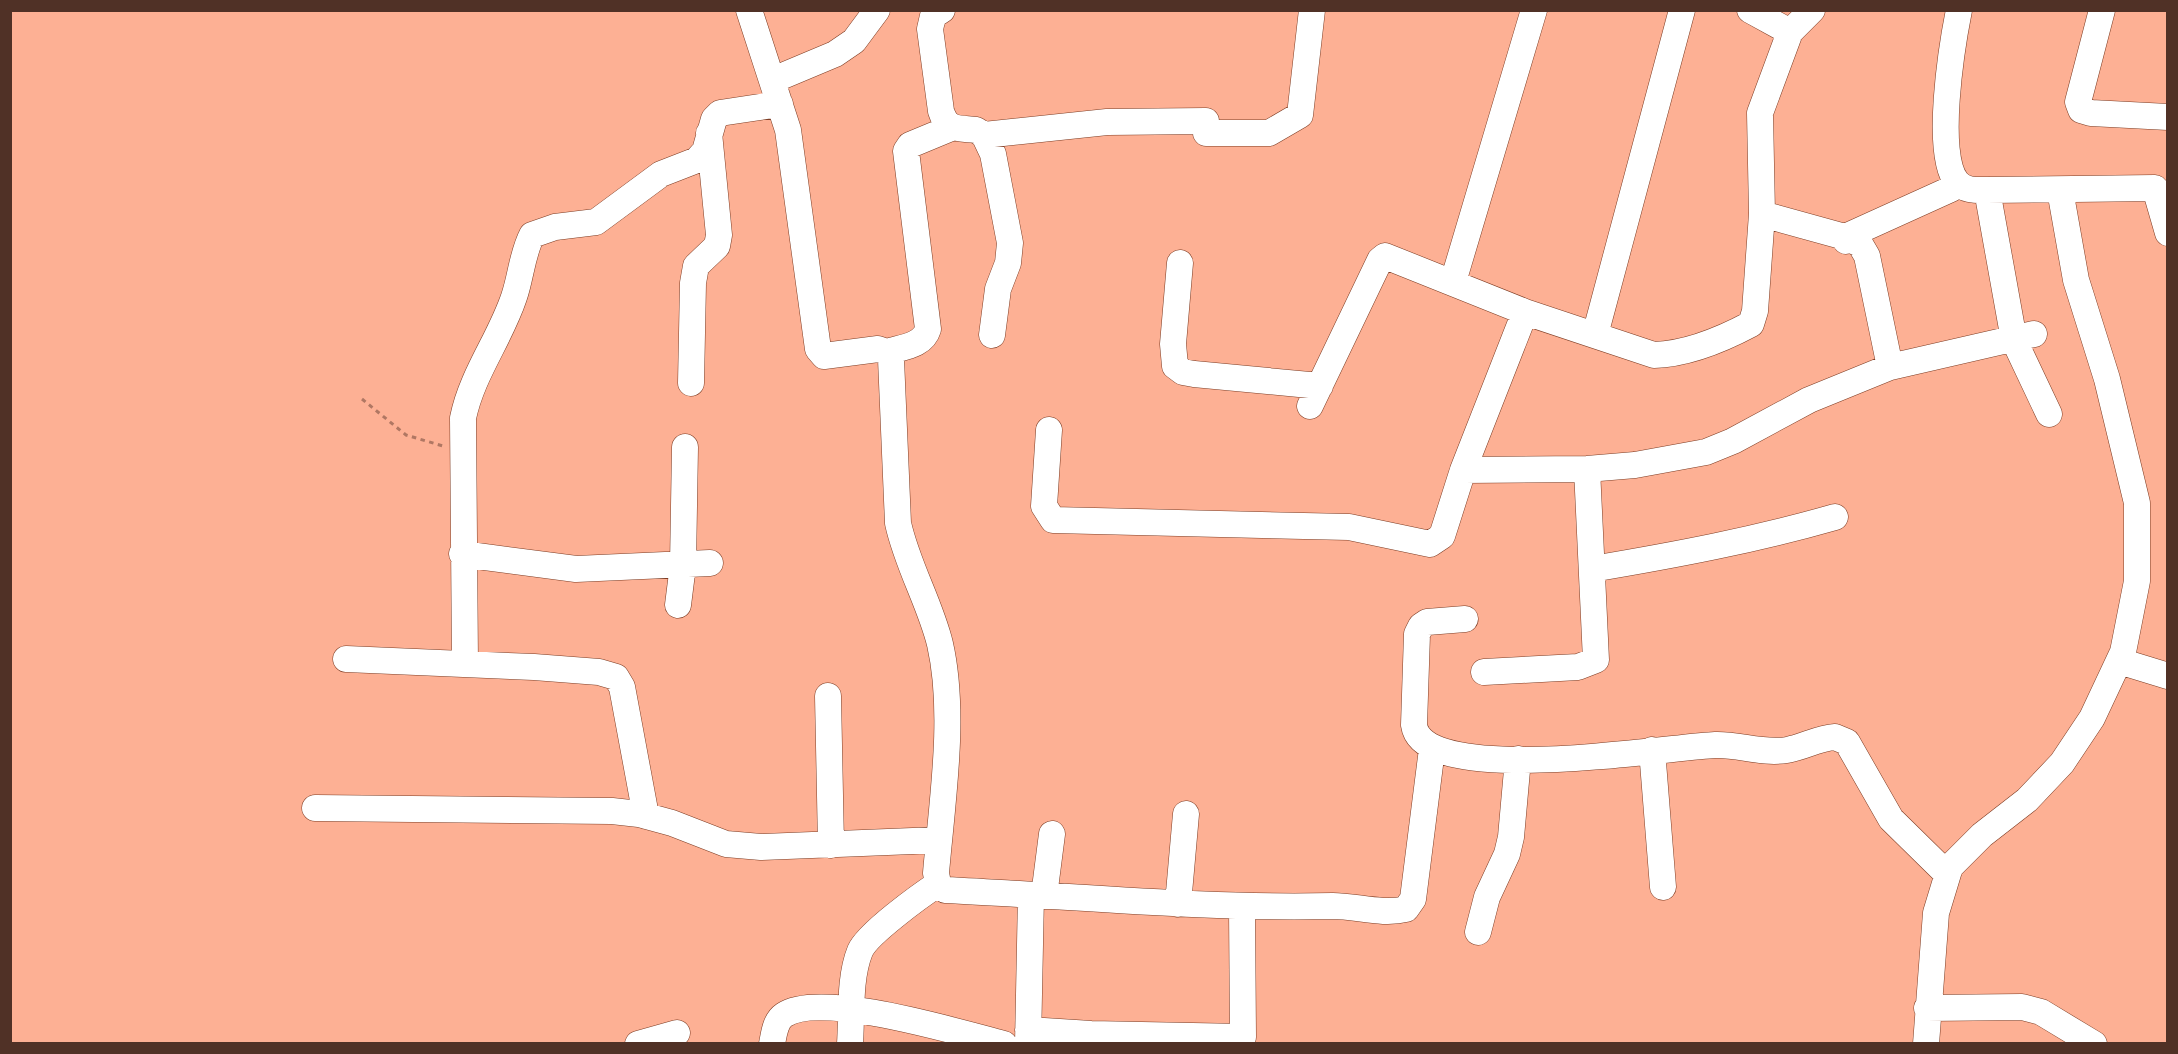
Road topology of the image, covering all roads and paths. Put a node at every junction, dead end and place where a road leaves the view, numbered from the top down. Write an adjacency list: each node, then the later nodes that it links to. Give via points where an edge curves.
1 (749, 10): 11 (street)
2 (877, 10): 11 (street, via 854,40 835,54)
3 (942, 10): 14 (street, via 933,16 930,29 941,111 945,124)
4 (1312, 10): 16 (street, via 1300,115 1269,133 1107,122)
5 (1534, 10): 24 (street)
6 (1682, 10): 27 (street)
7 (1750, 10): 10 (street)
8 (1959, 10): 17 (street, via 1949,57)
9 (2102, 10): 13 (street, via 2078,102 2081,110)
10 (1803, 20): 20 (street, via 1760,112)
11 (770, 71): 12 (street)
12 (780, 104): 15 (street, via 720,113); 29 (street, via 795,173 818,349 824,356 878,349)
13 (2168, 117)
14 (951, 128): 16 (street, via 976,130); 29 (street, via 910,145 906,151 928,329 926,337 917,343)
15 (709, 133): 31 (street, via 719,235 717,246 696,266); 36 (street, via 705,152 697,160 661,174 596,222 532,234 514,298 467,397)
16 (984, 135): 26 (street, via 993,154 1010,243)
17 (1949, 172): 18 (street, via 1967,190); 22 (street)
18 (1987, 190): 19 (street); 28 (street)
19 (2060, 190): 21 (street, via 2155,188); 47 (street, via 2076,280 2107,379 2137,503 2137,581)
20 (1762, 214): 22 (street); 27 (street, via 1751,324 1677,354 1654,355)
21 (2168, 233)
22 (1846, 239): 30 (street, via 1860,244 1867,256)
23 (1180, 263): 24 (street, via 1173,344 1175,366 1184,372 1315,396 1382,257)
24 (1453, 282): 25 (street)
25 (1525, 312): 27 (street); 38 (street)
26 (992, 335)
27 (1595, 335)
28 (2024, 337): 30 (street); 33 (street)
29 (887, 352): 59 (street, via 892,373 898,523 903,547 940,644 947,690)
30 (1890, 367): 37 (street, via 1809,400 1706,452)
31 (691, 383)
32 (362, 399): 36 (path, via 406,435)
33 (2049, 414)
34 (1050, 430): 38 (street, via 1044,506 1053,520 1349,527 1430,544 1442,536)
35 (685, 447): 42 (street)
36 (462, 450): 40 (street)
37 (1587, 469): 38 (street); 43 (street)
38 (1463, 470)
39 (1835, 517): 43 (street, via 1701,551)
40 (462, 554): 42 (street, via 576,569); 48 (street)
41 (710, 563): 42 (street)
42 (682, 564): 44 (street)
43 (1592, 569): 49 (street, via 1597,656 1594,663)
44 (678, 605)
45 (1465, 619): 52 (street, via 1427,622 1417,634 1414,725 1418,739)
46 (346, 659): 48 (street)
47 (2119, 661): 50 (street); 61 (street, via 2092,718 2062,763 2027,800 1958,857)
48 (465, 664): 57 (street, via 599,672 616,677)
49 (1484, 672)
50 (2168, 676)
51 (828, 696): 60 (street)
52 (1432, 749): 54 (street, via 1474,760); 66 (street, via 1409,907)
53 (1652, 750): 54 (street); 61 (street, via 1730,745 1769,752 1825,738 1842,738 1891,819); 63 (street)
54 (1518, 759): 67 (street, via 1511,837)
55 (315, 808): 57 (street, via 612,811)
56 (1186, 814): 65 (street)
57 (646, 816): 60 (street, via 726,844 761,848)
58 (1052, 834): 64 (street)
59 (938, 840): 60 (street); 62 (street)
60 (831, 845)
61 (1947, 874): 68 (street, via 1936,913)
62 (938, 884): 64 (street, via 945,890); 69 (street, via 915,899 861,948 855,967)
63 (1664, 887)
64 (1038, 895): 65 (street); 71 (street)
65 (1178, 904): 66 (street)
66 (1242, 908): 71 (street, via 1243,1037)
67 (1478, 932)
68 (1928, 1008): 76 (street); 77 (street, via 2022,1007 2041,1012)
69 (853, 1009): 73 (street, via 808,1007 785,1014 777,1023); 74 (street); 75 (street)
70 (677, 1033): 72 (street)
71 (1028, 1037)
72 (638, 1044)
73 (772, 1044)
74 (850, 1044)
75 (1004, 1044)
76 (1926, 1044)
77 (2094, 1044)

